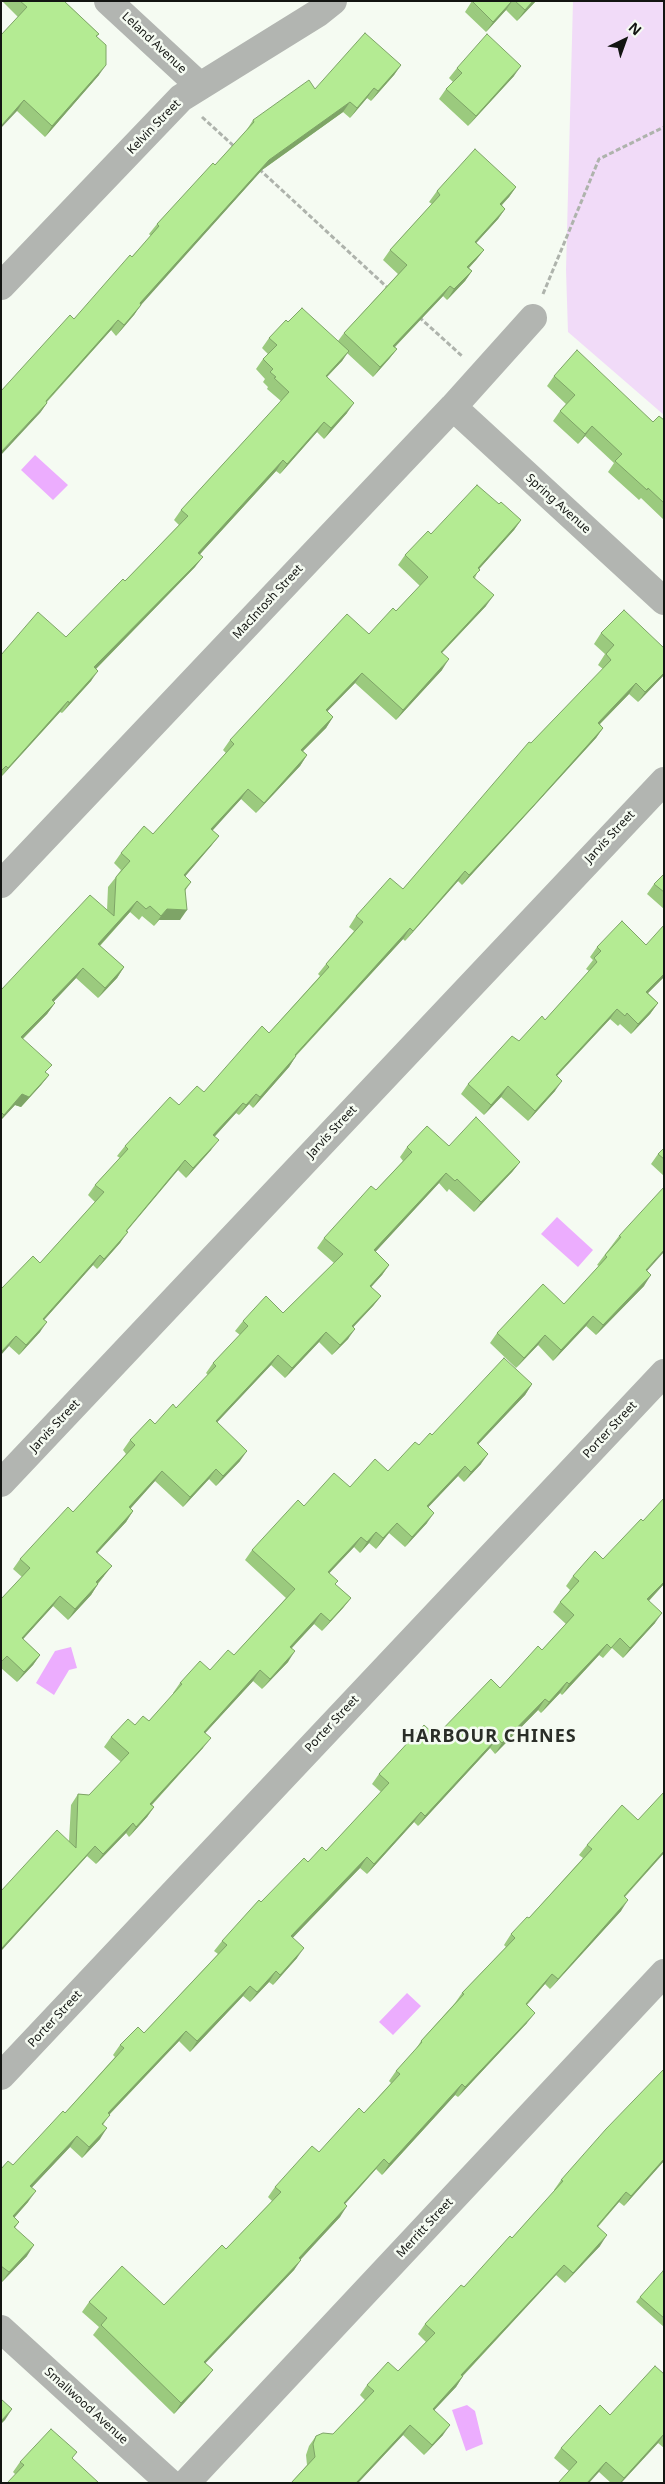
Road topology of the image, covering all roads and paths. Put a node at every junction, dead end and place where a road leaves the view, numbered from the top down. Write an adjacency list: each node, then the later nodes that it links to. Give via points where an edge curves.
1 (108, 1): 3 (street, Leland Avenue)
2 (333, 1): 3 (street, Kelvin Street)
3 (191, 92): 5 (path); 7 (street, Kelvin Street)
4 (664, 127): 10 (path, via 599,159)
5 (240, 152)
6 (254, 165): 8 (path)
7 (1, 286)
8 (394, 293)
9 (416, 313): 11 (path)
10 (533, 318): 11 (street, MacIntosh Street)
11 (482, 374): 12 (street, MacIntosh Street)
12 (453, 407): 13 (street, Spring Avenue); 15 (street, MacIntosh Street)
13 (664, 601)
14 (664, 781): 17 (street, Jarvis Street)
15 (1, 884)
16 (664, 1372): 19 (street, Porter Street)
17 (1, 1483)
18 (664, 1972): 22 (street, Merritt Street)
19 (1, 2076)
20 (1, 2329): 21 (street, Smallwood Avenue)
21 (170, 2483)
22 (186, 2483)

